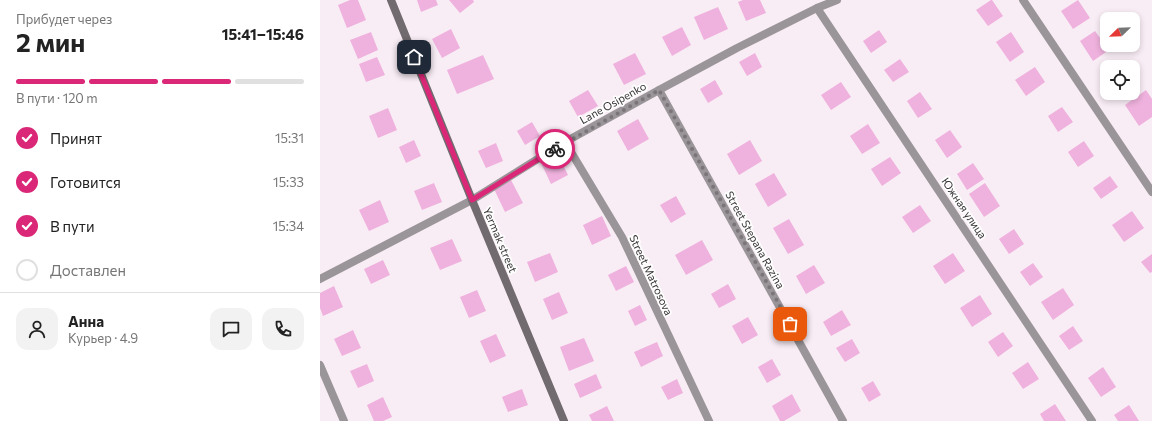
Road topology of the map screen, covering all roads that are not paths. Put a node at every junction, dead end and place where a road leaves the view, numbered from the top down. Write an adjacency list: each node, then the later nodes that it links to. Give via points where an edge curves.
1 (391, 0): 8 (street, Yermak street)
2 (837, 0): 4 (street, Lane Osipenko)
3 (1023, 0): 7 (street)
4 (818, 8): 5 (street, Lane Osipenko); 15 (street, Южная улица)
5 (659, 90): 6 (street, Lane Osipenko); 14 (street, Street Stepana Razina)
6 (565, 142): 8 (street, Lane Osipenko); 13 (street, Street Matrosova, via 622,237)
7 (1152, 192)
8 (472, 200): 9 (street, Lane Osipenko); 12 (street, Yermak street)
9 (320, 279)
10 (320, 365): 11 (street)
11 (344, 421)
12 (564, 421)
13 (709, 421)
14 (843, 421)
15 (1092, 421)

